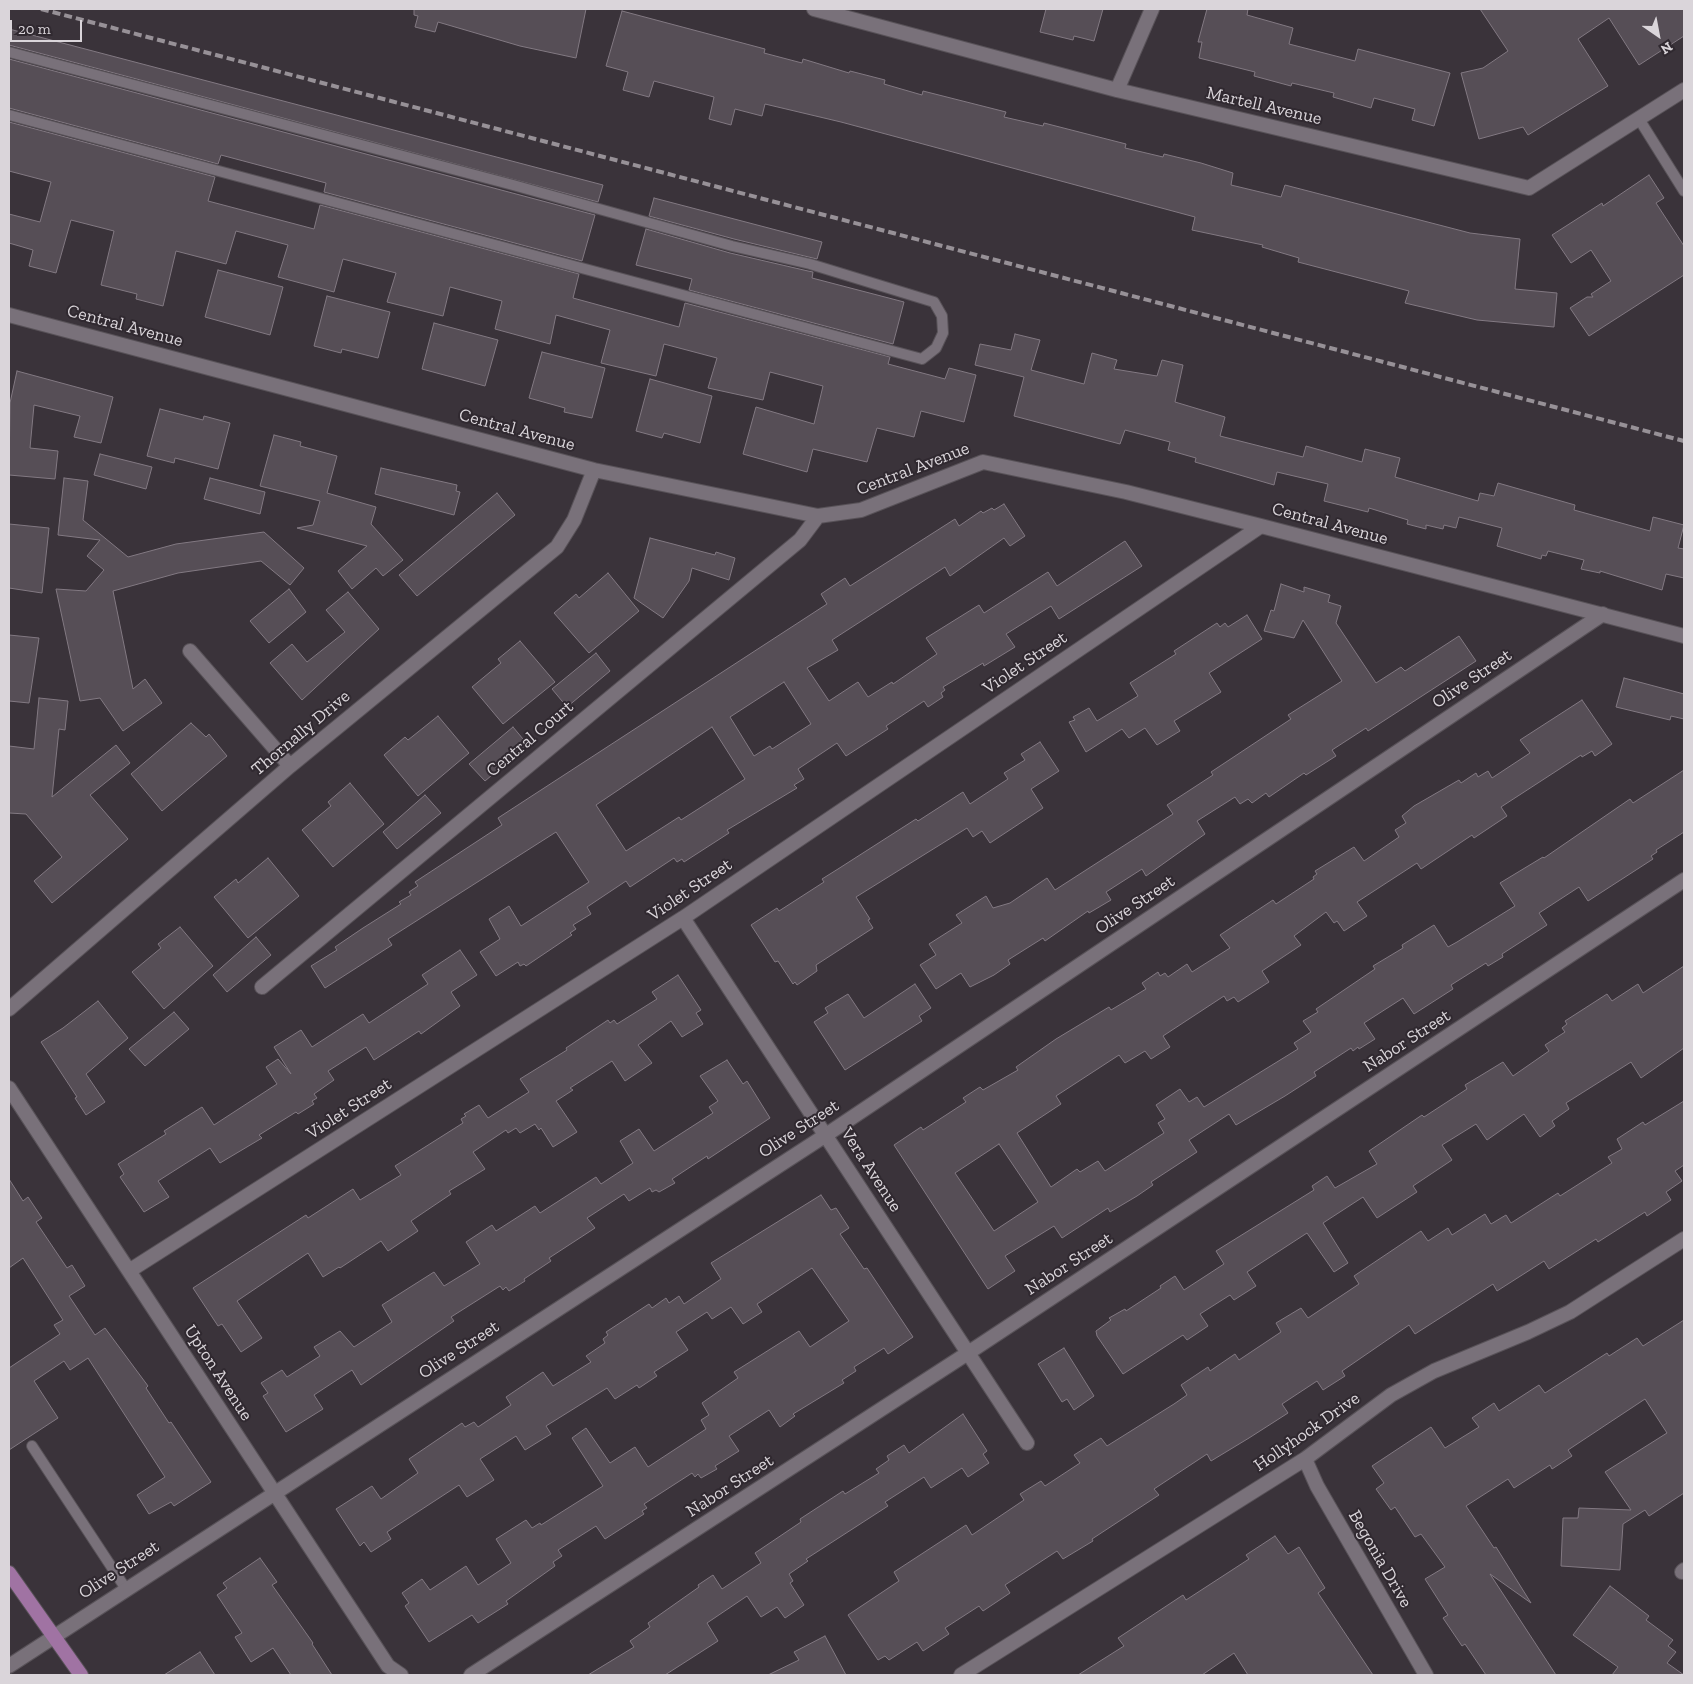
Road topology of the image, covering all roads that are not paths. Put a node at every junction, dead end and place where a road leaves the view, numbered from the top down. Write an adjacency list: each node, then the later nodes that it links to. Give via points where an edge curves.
1 (814, 9): 4 (street, Martell Avenue)
2 (1152, 9): 4 (street)
3 (9, 52): 6 (lane, via 732,246 810,264 934,302 942,316 943,333 936,348 922,359)
4 (1117, 90): 7 (street, Martell Avenue, via 1529,188)
5 (1684, 90): 7 (street, Martell Avenue)
6 (9, 115)
7 (1639, 119): 8 (lane)
8 (1684, 191)
9 (9, 315): 10 (street, Central Avenue)
10 (594, 470): 11 (street, Central Avenue); 16 (street, Thornally Drive, via 574,520 557,547)
11 (818, 516): 12 (street, Central Avenue, via 861,510 983,462 1126,492); 19 (street, Central Court, via 800,540)
12 (1261, 526): 13 (street, Central Avenue); 18 (street, Violet Street)
13 (1603, 614): 14 (street, Central Avenue); 22 (street, Olive Street)
14 (1684, 636)
15 (190, 651): 16 (street)
16 (290, 766): 20 (street, Thornally Drive)
17 (1684, 880): 25 (street, Nabor Street)
18 (683, 918): 22 (street, Vera Avenue); 24 (street, Violet Street)
19 (262, 987)
20 (9, 1009)
21 (9, 1088): 24 (street, Upton Avenue)
22 (826, 1134): 25 (street, Vera Avenue); 29 (street, Olive Street)
23 (1684, 1238): 28 (street, Hollyhock Drive, via 1570,1312 1434,1370 1391,1395)
24 (129, 1272): 29 (street, Upton Avenue)
25 (968, 1354): 26 (street, Vera Avenue); 36 (street, Nabor Street)
26 (1027, 1443)
27 (32, 1446): 31 (lane)
28 (1305, 1459): 37 (street, Hollyhock Drive); 38 (street, Begonia Drive, via 1317,1486)
29 (274, 1492): 31 (street, Olive Street); 35 (street, Upton Avenue, via 388,1666)
30 (9, 1573): 32 (main road)
31 (126, 1589): 32 (street, Olive Street)
32 (55, 1635): 33 (street, Olive Street); 34 (main road)
33 (9, 1666)
34 (82, 1675)
35 (401, 1675)
36 (471, 1675)
37 (961, 1675)
38 (1426, 1675)

